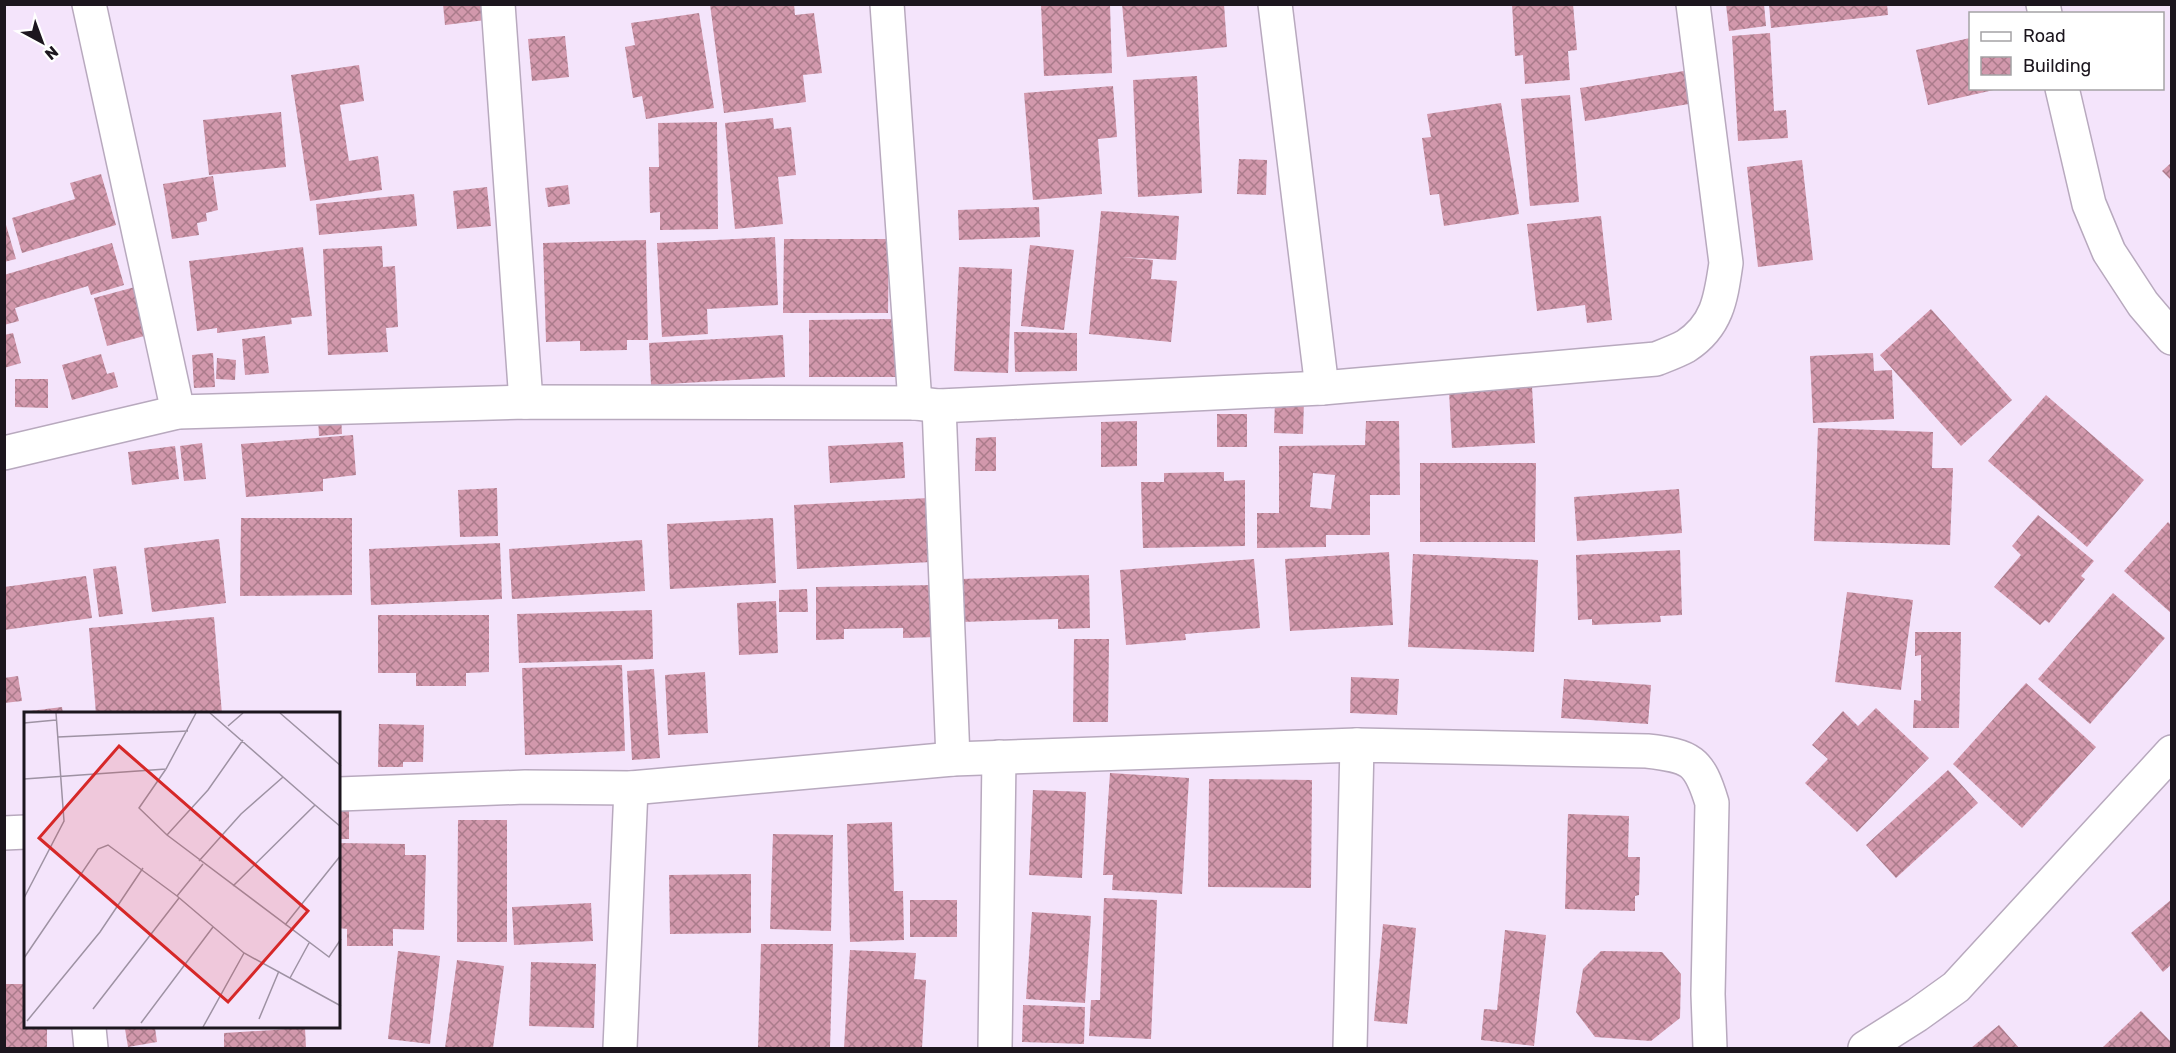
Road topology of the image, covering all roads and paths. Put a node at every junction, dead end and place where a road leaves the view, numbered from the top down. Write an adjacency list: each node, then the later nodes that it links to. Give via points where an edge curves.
1 (89, 4): 11 (street)
2 (498, 4): 9 (street)
3 (887, 4): 10 (street)
4 (1275, 4): 8 (street)
5 (1693, 4): 8 (street, via 1726,263 1720,304 1708,325 1687,345 1656,359)
6 (2062, 90): 7 (street, via 2089,204 2109,252 2143,304)
7 (2172, 338)
8 (1322, 388): 10 (street)
9 (526, 402): 10 (street); 11 (street)
10 (927, 405): 16 (street)
11 (177, 412): 12 (street)
12 (4, 453)
13 (1357, 745): 15 (street); 25 (street); 26 (street, via 1647,751 1691,761 1705,778 1712,802)
14 (2172, 752): 27 (street, via 1956,987)
15 (999, 757): 16 (street); 24 (street)
16 (953, 759): 17 (street)
17 (631, 788): 18 (street, via 525,787); 23 (street)
18 (340, 794)
19 (24, 832): 20 (street)
20 (4, 833)
21 (89, 1029): 22 (street)
22 (91, 1048)
23 (620, 1048)
24 (994, 1048)
25 (1350, 1048)
26 (1710, 1048)
27 (1865, 1048)

